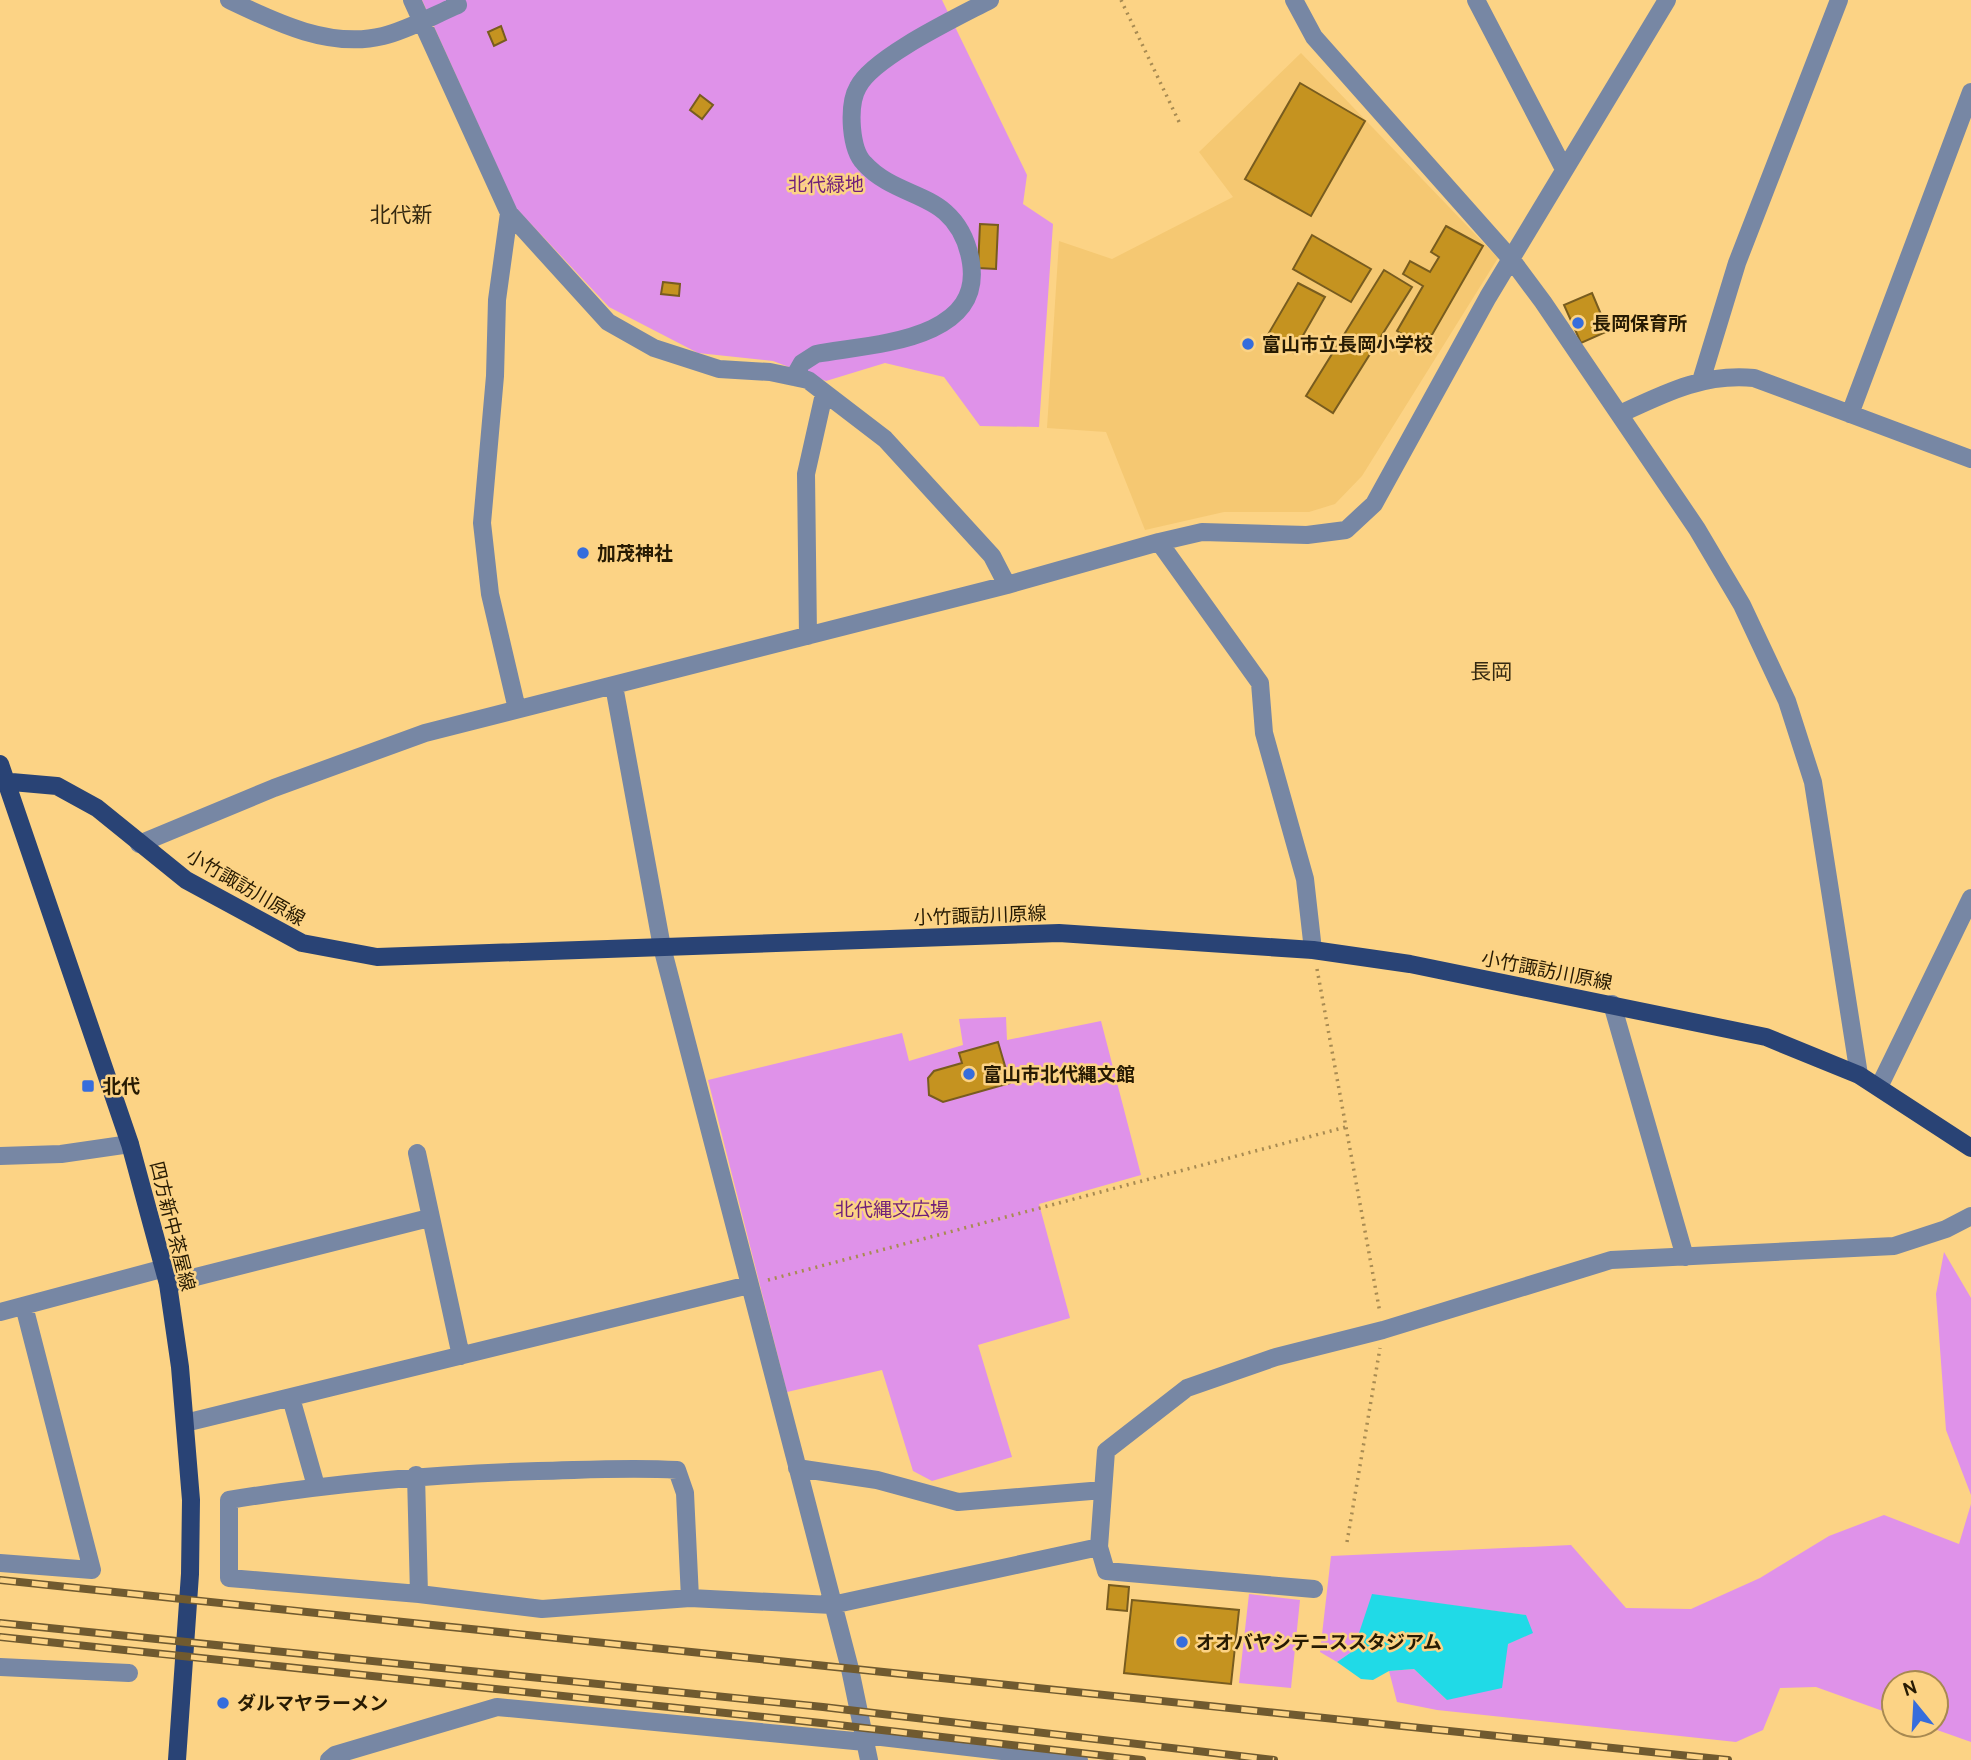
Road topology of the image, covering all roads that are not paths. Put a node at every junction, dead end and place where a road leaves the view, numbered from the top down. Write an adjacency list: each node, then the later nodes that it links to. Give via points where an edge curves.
1 (229, 0): 9 (street, via 289,29 344,37 382,37)
2 (412, 0): 9 (street)
3 (455, 0): 9 (street, via 457,5)
4 (990, 0): 14 (street, via 877,65 858,87 850,114 861,161 880,178 943,210 958,225 973,275 966,300 933,331 816,354 802,363)
5 (1294, 0): 13 (street, via 1314,37)
6 (1476, 0): 11 (street)
7 (1667, 0): 11 (street)
8 (1839, 0): 15 (street, via 1737,263)
9 (421, 21): 12 (street)
10 (1971, 92): 18 (street)
11 (1564, 169): 13 (street)
12 (509, 213): 14 (street, via 608,322 654,348 719,369); 24 (street, via 497,300 482,523 490,594)
13 (1511, 259): 17 (street); 20 (street, via 1374,504 1346,530 1307,535 1202,532)
14 (794, 377): 16 (street, via 808,380)
15 (1701, 381): 17 (street, via 1686,383); 18 (street, via 1754,378)
16 (824, 394): 21 (street, via 885,439 992,556); 22 (street, via 806,474)
17 (1620, 414): 32 (street, via 1698,528 1736,594 1787,701 1813,782)
18 (1850, 414): 19 (street)
19 (1971, 459)
20 (1159, 542): 21 (street); 30 (street, via 1260,683 1264,733 1305,879)
21 (1007, 585): 22 (street)
22 (808, 636): 23 (street)
23 (614, 686): 24 (street); 29 (street)
24 (517, 709): 27 (street, via 372,750)
25 (0, 764): 26 (main road, 四方新中茶屋線)
26 (3, 781): 27 (main road, 小竹諏訪川原線, via 57,786 97,808); 34 (main road, 四方新中茶屋線)
27 (139, 844): 29 (main road, 小竹諏訪川原線, via 186,880 302,943 377,957)
28 (1971, 898): 33 (street)
29 (662, 947): 30 (main road, 小竹諏訪川原線, via 1059,933); 42 (street)
30 (1313, 950): 31 (main road, 小竹諏訪川原線)
31 (1612, 1004): 32 (main road, 小竹諏訪川原線, via 1766,1037); 40 (street)
32 (1858, 1075): 33 (main road, 小竹諏訪川原線)
33 (1879, 1087): 35 (main road, 小竹諏訪川原線)
34 (130, 1144): 37 (street, via 61,1154); 41 (main road, 四方新中茶屋線)
35 (1971, 1148)
36 (417, 1153): 39 (street)
37 (0, 1156)
38 (1971, 1216): 40 (street, via 1894,1246)
39 (429, 1218): 41 (street); 45 (street)
40 (1685, 1257): 51 (street, via 1611,1261 1383,1330 1276,1357 1187,1388 1106,1451)
41 (167, 1276): 43 (street); 47 (main road, 四方新中茶屋線)
42 (749, 1285): 45 (street); 48 (street)
43 (24, 1306): 44 (street); 53 (street, via 92,1570)
44 (0, 1312)
45 (461, 1356): 46 (street)
46 (291, 1398): 47 (street); 50 (street)
47 (185, 1423): 61 (main road, 四方新中茶屋線, via 190,1574)
48 (797, 1468): 51 (street, via 877,1480 958,1502); 57 (street)
49 (416, 1475): 50 (street); 55 (street); 56 (street, via 677,1470 685,1493)
50 (316, 1486): 55 (street, via 229,1500 229,1578)
51 (1103, 1490): 52 (street)
52 (1099, 1547): 54 (street, via 1106,1571); 57 (street)
53 (0, 1563)
54 (1314, 1589)
55 (419, 1594): 56 (street, via 542,1609)
56 (690, 1598): 57 (street)
57 (832, 1605): 60 (street)
58 (0, 1667): 59 (street)
59 (129, 1673)
60 (864, 1738): 62 (street, via 497,1707); 63 (street); 64 (street)
61 (177, 1760)
62 (329, 1760)
63 (869, 1760)
64 (1079, 1760)

